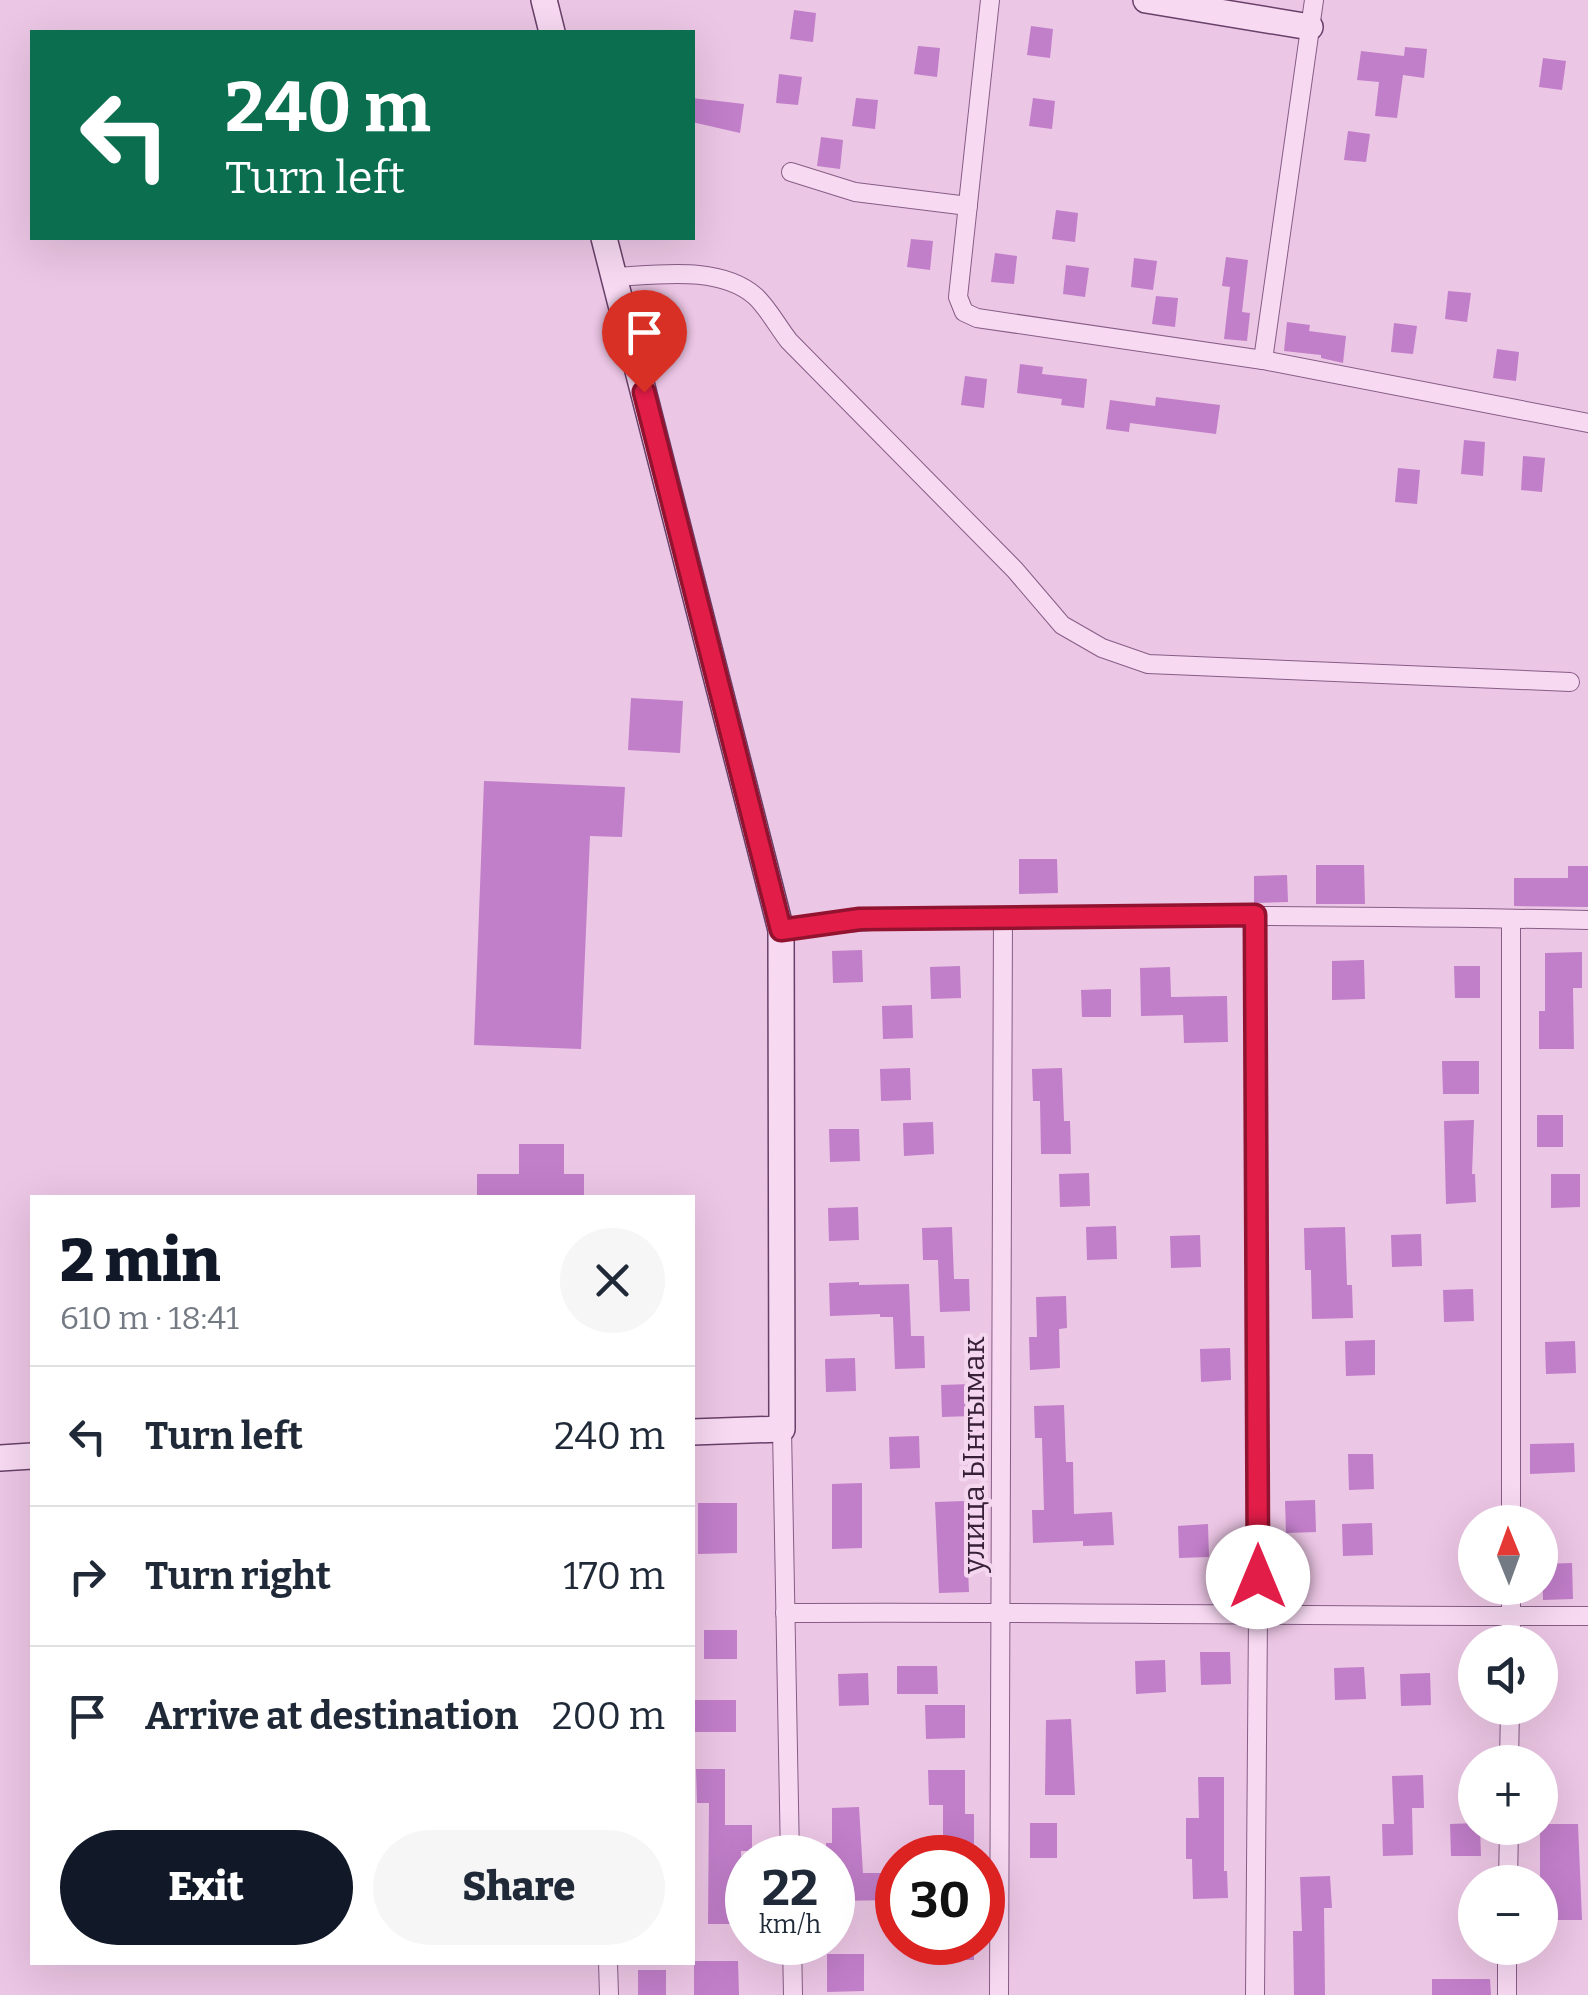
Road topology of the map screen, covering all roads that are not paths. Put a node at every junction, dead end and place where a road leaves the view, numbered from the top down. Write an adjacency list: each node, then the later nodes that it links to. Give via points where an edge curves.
1 (544, 0): 6 (street)
2 (990, 0): 8 (street)
3 (1146, 0): 5 (street)
4 (1314, 0): 5 (street)
5 (1310, 27): 11 (street)
6 (552, 30)
7 (791, 172): 8 (street, via 855,192)
8 (968, 206): 11 (street, via 958,297 964,312)
9 (605, 240): 10 (street)
10 (614, 277): 13 (street, via 687,274 734,284 757,298 789,341 1062,625 1102,648 1148,664); 18 (street)
11 (1262, 360): 12 (street)
12 (1588, 423)
13 (1570, 682)
14 (1255, 915): 15 (street); 16 (street); 27 (street)
15 (1004, 916): 18 (street, via 860,919); 25 (street, улица Ынтымак)
16 (1510, 918): 17 (street); 23 (street)
17 (1588, 920)
18 (781, 930): 19 (street)
19 (782, 1428): 20 (street); 26 (street)
20 (695, 1432)
21 (30, 1456): 22 (street)
22 (0, 1458)
23 (1511, 1505)
24 (1511, 1605): 29 (street)
25 (1000, 1612): 26 (street); 27 (street); 37 (street, улица Ынтымак)
26 (786, 1613): 31 (street)
27 (1258, 1616): 29 (street); 38 (street)
28 (1588, 1616): 29 (street)
29 (1511, 1617): 30 (street)
30 (1511, 1625)
31 (790, 1835)
32 (608, 1965): 35 (street)
33 (792, 1965): 36 (street)
34 (1508, 1965): 39 (street)
35 (609, 1995)
36 (793, 1995)
37 (1000, 1995)
38 (1255, 1995)
39 (1507, 1995)

